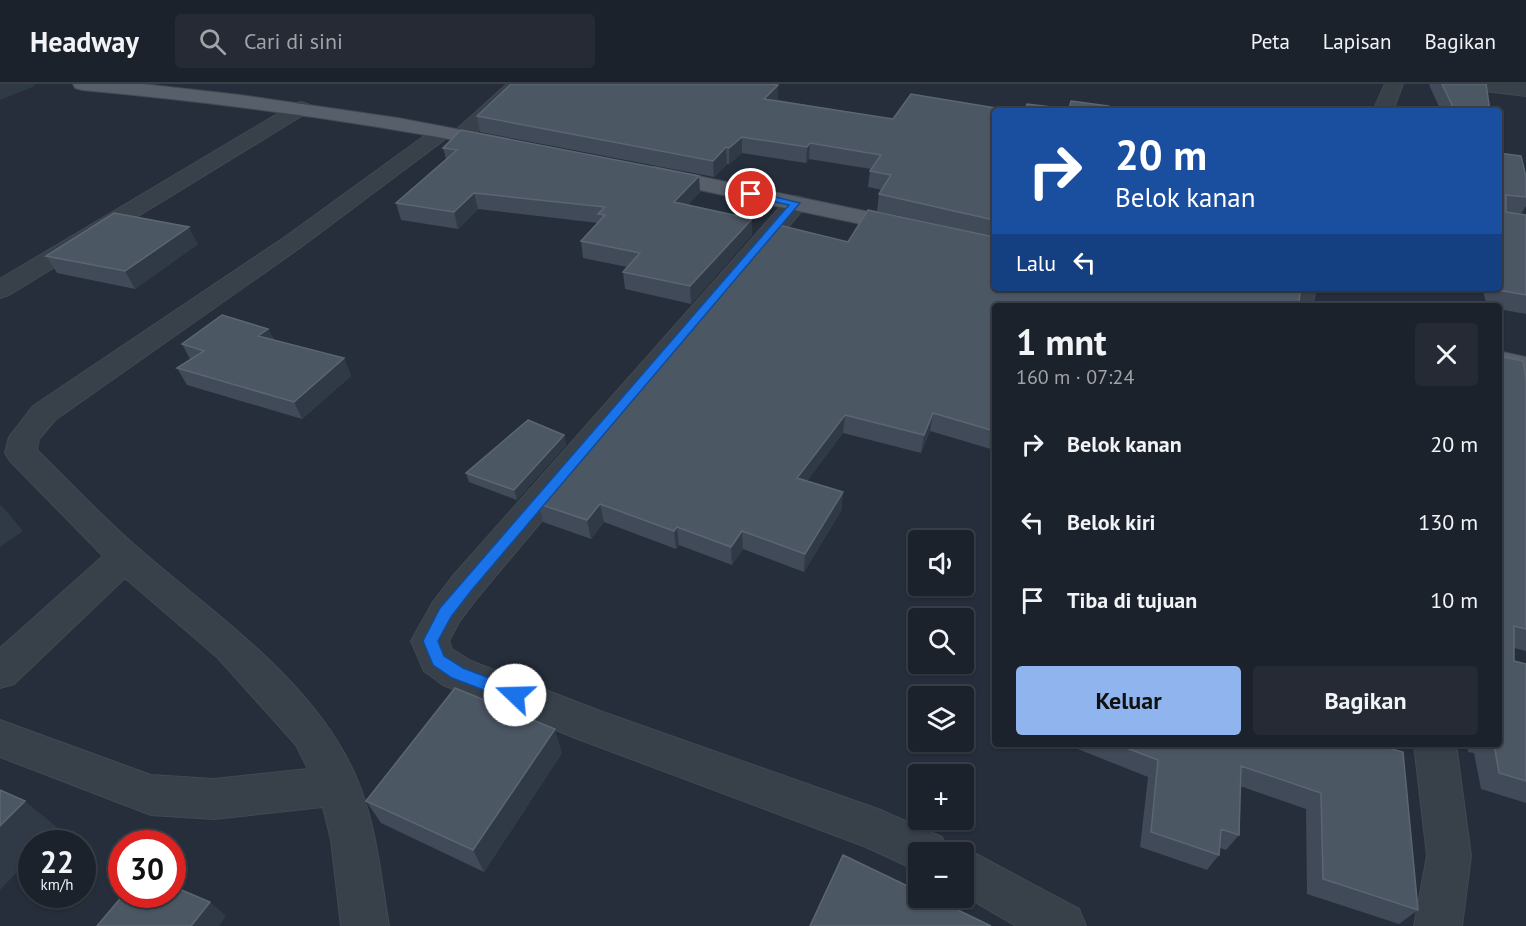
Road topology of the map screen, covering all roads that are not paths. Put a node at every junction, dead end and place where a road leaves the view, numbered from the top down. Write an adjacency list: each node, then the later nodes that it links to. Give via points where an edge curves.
1 (82, 84): 6 (main road)
2 (518, 84): 8 (street)
3 (1394, 84): 7 (street)
4 (1476, 84): 5 (street)
5 (1526, 90)
6 (301, 108): 8 (main road); 13 (street)
7 (1384, 108)
8 (452, 134): 9 (main road); 18 (street, via 44,413)
9 (520, 147)
10 (635, 170): 11 (main road)
11 (796, 203): 12 (main road); 24 (street, via 465,587 430,641 438,660 458,673)
12 (992, 245)
13 (0, 290)
14 (1300, 291): 15 (street)
15 (1290, 303)
16 (1502, 360): 17 (main road)
17 (1526, 366)
18 (12, 442): 19 (street)
19 (125, 557): 20 (street); 23 (street, via 231,647 310,732)
20 (0, 672)
21 (0, 738): 23 (street, via 151,795 214,799)
22 (1435, 747): 28 (street, via 1449,856)
23 (339, 786): 26 (street, via 353,840)
24 (908, 844)
25 (974, 876): 27 (street)
26 (365, 926)
27 (1062, 926)
28 (1438, 926)

